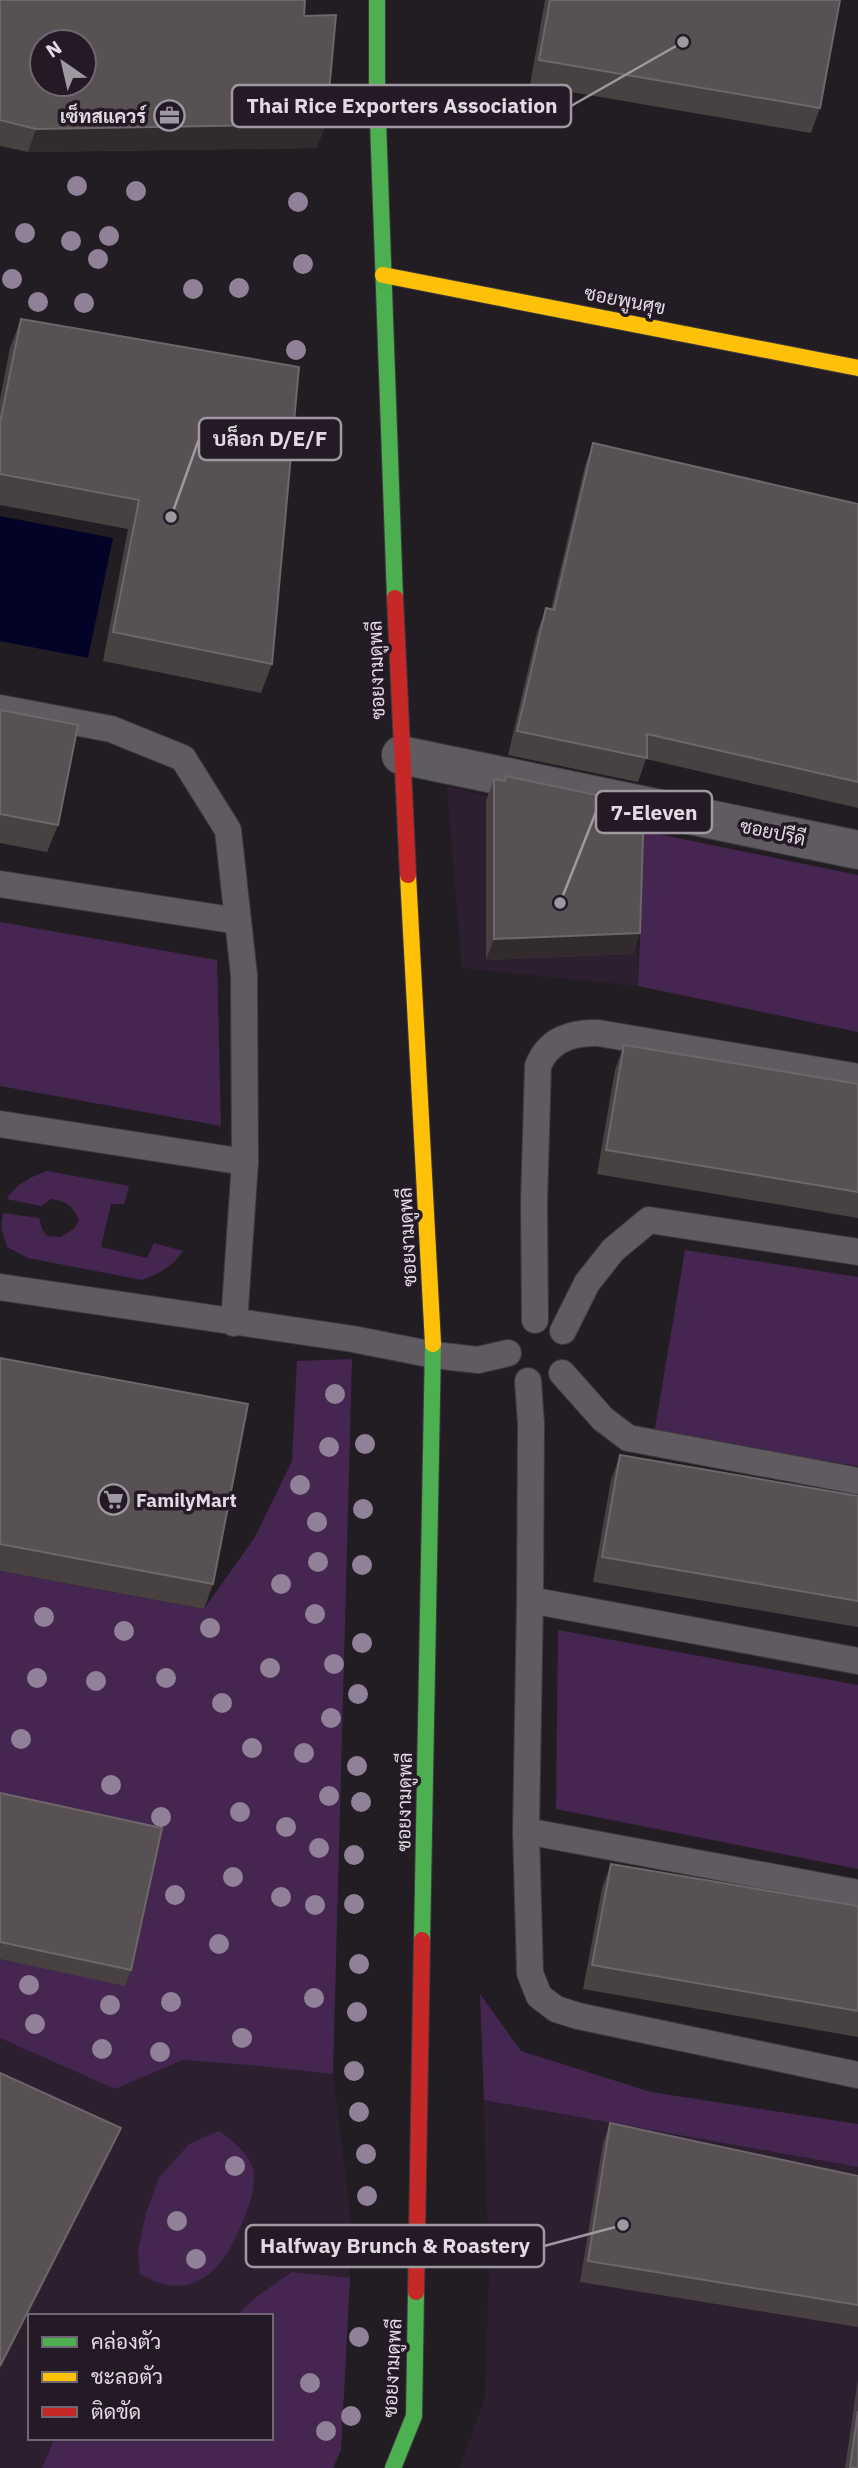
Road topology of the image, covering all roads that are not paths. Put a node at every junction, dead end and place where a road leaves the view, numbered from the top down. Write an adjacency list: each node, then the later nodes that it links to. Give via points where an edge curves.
1 (377, 0): 2 (street, ซอยงามดูพลี)
2 (383, 275): 3 (street, ซอยพูนศุข); 5 (street, ซอยงามดูพลี)
3 (858, 368)
4 (0, 708): 8 (lane, via 111,729 183,758 228,830)
5 (401, 755): 6 (street, ซอยปรีดี); 18 (street, ซอยงามดูพลี)
6 (858, 850)
7 (0, 884): 8 (lane)
8 (238, 921): 11 (lane, via 244,975)
9 (858, 1077): 14 (lane, via 598,1033 562,1037 543,1053 538,1066)
10 (0, 1124): 11 (lane)
11 (245, 1162): 15 (lane)
12 (858, 1252): 16 (lane, via 649,1220 593,1275)
13 (0, 1287): 15 (lane)
14 (535, 1320): 16 (lane, via 555,1324); 17 (lane, via 517,1329)
15 (234, 1323): 18 (lane)
16 (563, 1331): 19 (lane, via 571,1349)
17 (508, 1353): 18 (lane, via 478,1360); 20 (lane, via 513,1368)
18 (435, 1354): 27 (street, ซอยงามดูพลี, via 414,2416)
19 (562, 1373): 20 (lane, via 549,1381); 21 (lane, via 603,1419 628,1438)
20 (528, 1381): 22 (lane)
21 (858, 1481)
22 (530, 1601): 23 (lane); 24 (lane)
23 (858, 1661)
24 (526, 1831): 25 (lane); 26 (lane, via 530,1973 539,1996 556,2009)
25 (858, 1893)
26 (858, 2074)
27 (393, 2468)

